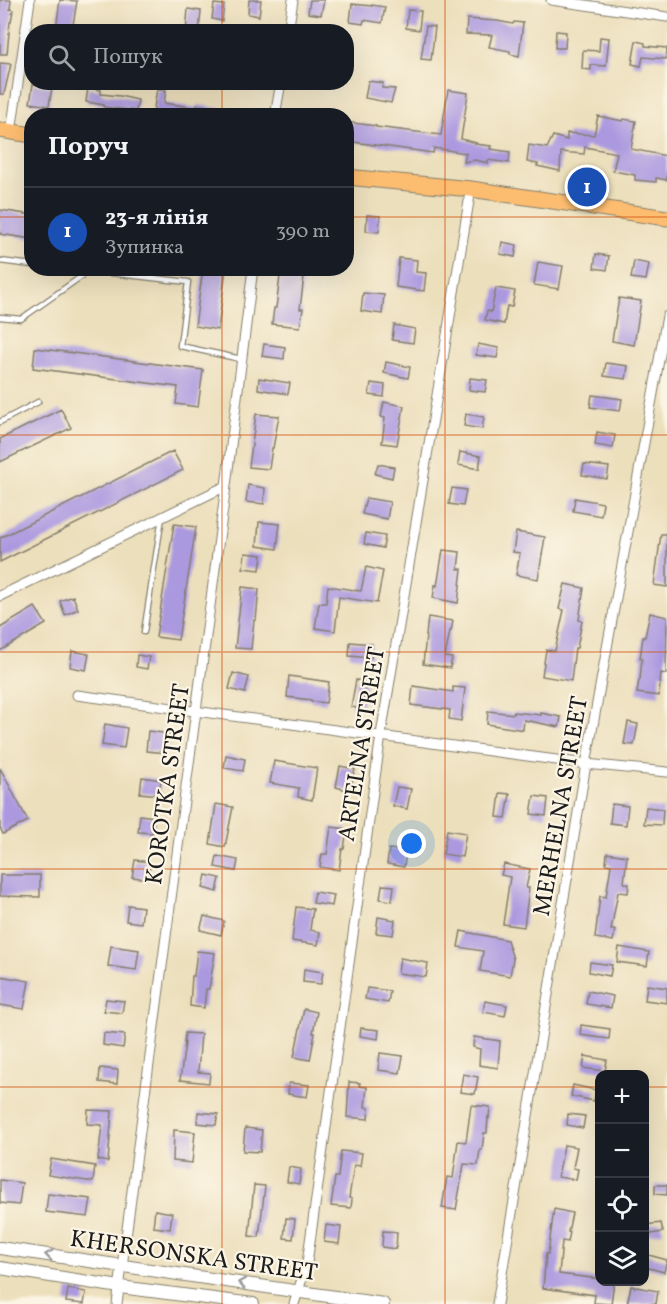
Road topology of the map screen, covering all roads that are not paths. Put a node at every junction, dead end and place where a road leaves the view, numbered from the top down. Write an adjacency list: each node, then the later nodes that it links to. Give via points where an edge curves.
1 (30, 0): 5 (street)
2 (293, 0): 6 (street)
3 (550, 0): 4 (street)
4 (667, 17)
5 (26, 24)
6 (289, 24)
7 (24, 33): 10 (street)
8 (279, 90): 9 (street)
9 (276, 108)
10 (6, 131): 11 (main road)
11 (24, 134)
12 (354, 178): 13 (main road)
13 (471, 189): 14 (main road); 31 (street, ARTELNA STREET)
14 (667, 218)
15 (0, 261): 16 (lane)
16 (24, 264)
17 (82, 276): 21 (lane, via 21,319)
18 (134, 276): 22 (lane, via 188,282 180,346)
19 (252, 276): 22 (street, KOROTKA STREET)
20 (667, 316): 32 (street, MERHELNA STREET)
21 (0, 317)
22 (241, 359): 25 (street, KOROTKA STREET)
23 (38, 402): 24 (lane)
24 (0, 422)
25 (226, 486): 26 (street); 30 (street, KOROTKA STREET)
26 (162, 517): 27 (street); 28 (lane)
27 (0, 596)
28 (144, 632)
29 (77, 695): 30 (street)
30 (196, 712): 31 (street); 35 (street, KOROTKA STREET)
31 (381, 735): 32 (street); 38 (street, ARTELNA STREET, via 307,1263)
32 (586, 764): 33 (street); 43 (street, MERHELNA STREET)
33 (667, 772)
34 (0, 1248): 35 (street, KHERSONSKA STREET, one-way to 34)
35 (123, 1266): 37 (street, KOROTKA STREET); 38 (street, KHERSONSKA STREET, one-way to 35)
36 (0, 1268): 37 (street, KHERSONSKA STREET)
37 (120, 1287): 39 (street, KOROTKA STREET); 40 (street, KHERSONSKA STREET)
38 (298, 1291): 41 (street, ARTELNA STREET); 42 (street, KHERSONSKA STREET)
39 (117, 1304)
40 (254, 1304)
41 (294, 1304)
42 (383, 1304)
43 (496, 1304)

